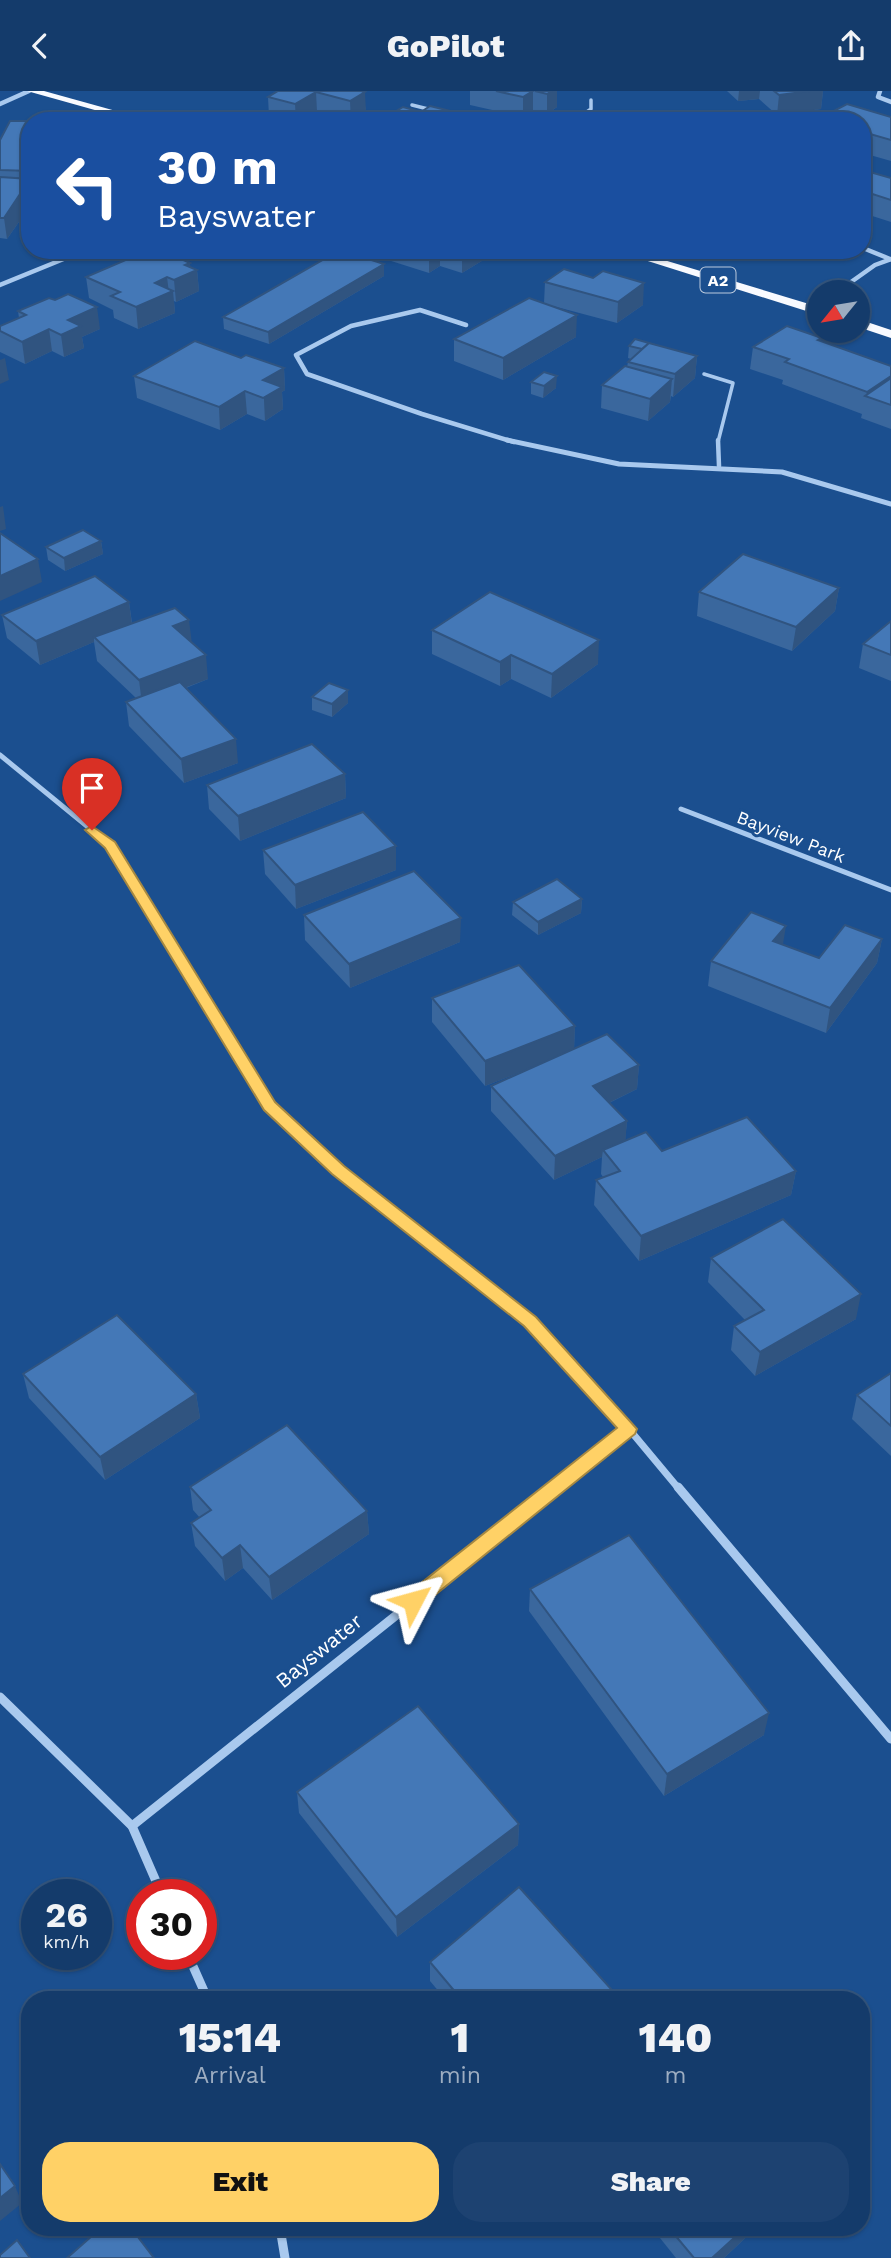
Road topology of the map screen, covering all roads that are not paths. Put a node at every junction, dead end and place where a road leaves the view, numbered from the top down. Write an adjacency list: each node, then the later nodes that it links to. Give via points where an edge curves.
1 (31, 91): 5 (street); 8 (highway)
2 (880, 91): 4 (street, via 878,97)
3 (591, 100): 9 (lane)
4 (891, 102)
5 (0, 104)
6 (412, 105): 7 (lane)
7 (437, 111)
8 (112, 112)
9 (587, 112)
10 (871, 251): 13 (street)
11 (64, 259): 15 (street)
12 (649, 259): 16 (highway, A2)
13 (890, 259): 14 (street)
14 (854, 280)
15 (0, 285)
16 (807, 305)
17 (466, 324): 21 (street, via 420,310 351,326 296,355 307,374 434,420 617,464)
18 (870, 327): 19 (highway)
19 (891, 334)
20 (704, 374): 21 (lane, via 733,383 718,440)
21 (719, 466): 22 (street, via 772,471)
22 (891, 504)
23 (0, 755): 26 (street, via 110,845 270,1106 338,1170 530,1322)
24 (681, 809): 25 (street, Bayview Park)
25 (891, 890)
26 (629, 1429): 28 (street); 29 (street, Bayswater)
27 (0, 1697): 29 (street)
28 (891, 1739)
29 (132, 1826): 30 (street)
30 (155, 1879)
31 (195, 1970): 32 (street)
32 (204, 1991)
33 (281, 2236): 34 (street)
34 (285, 2258)

